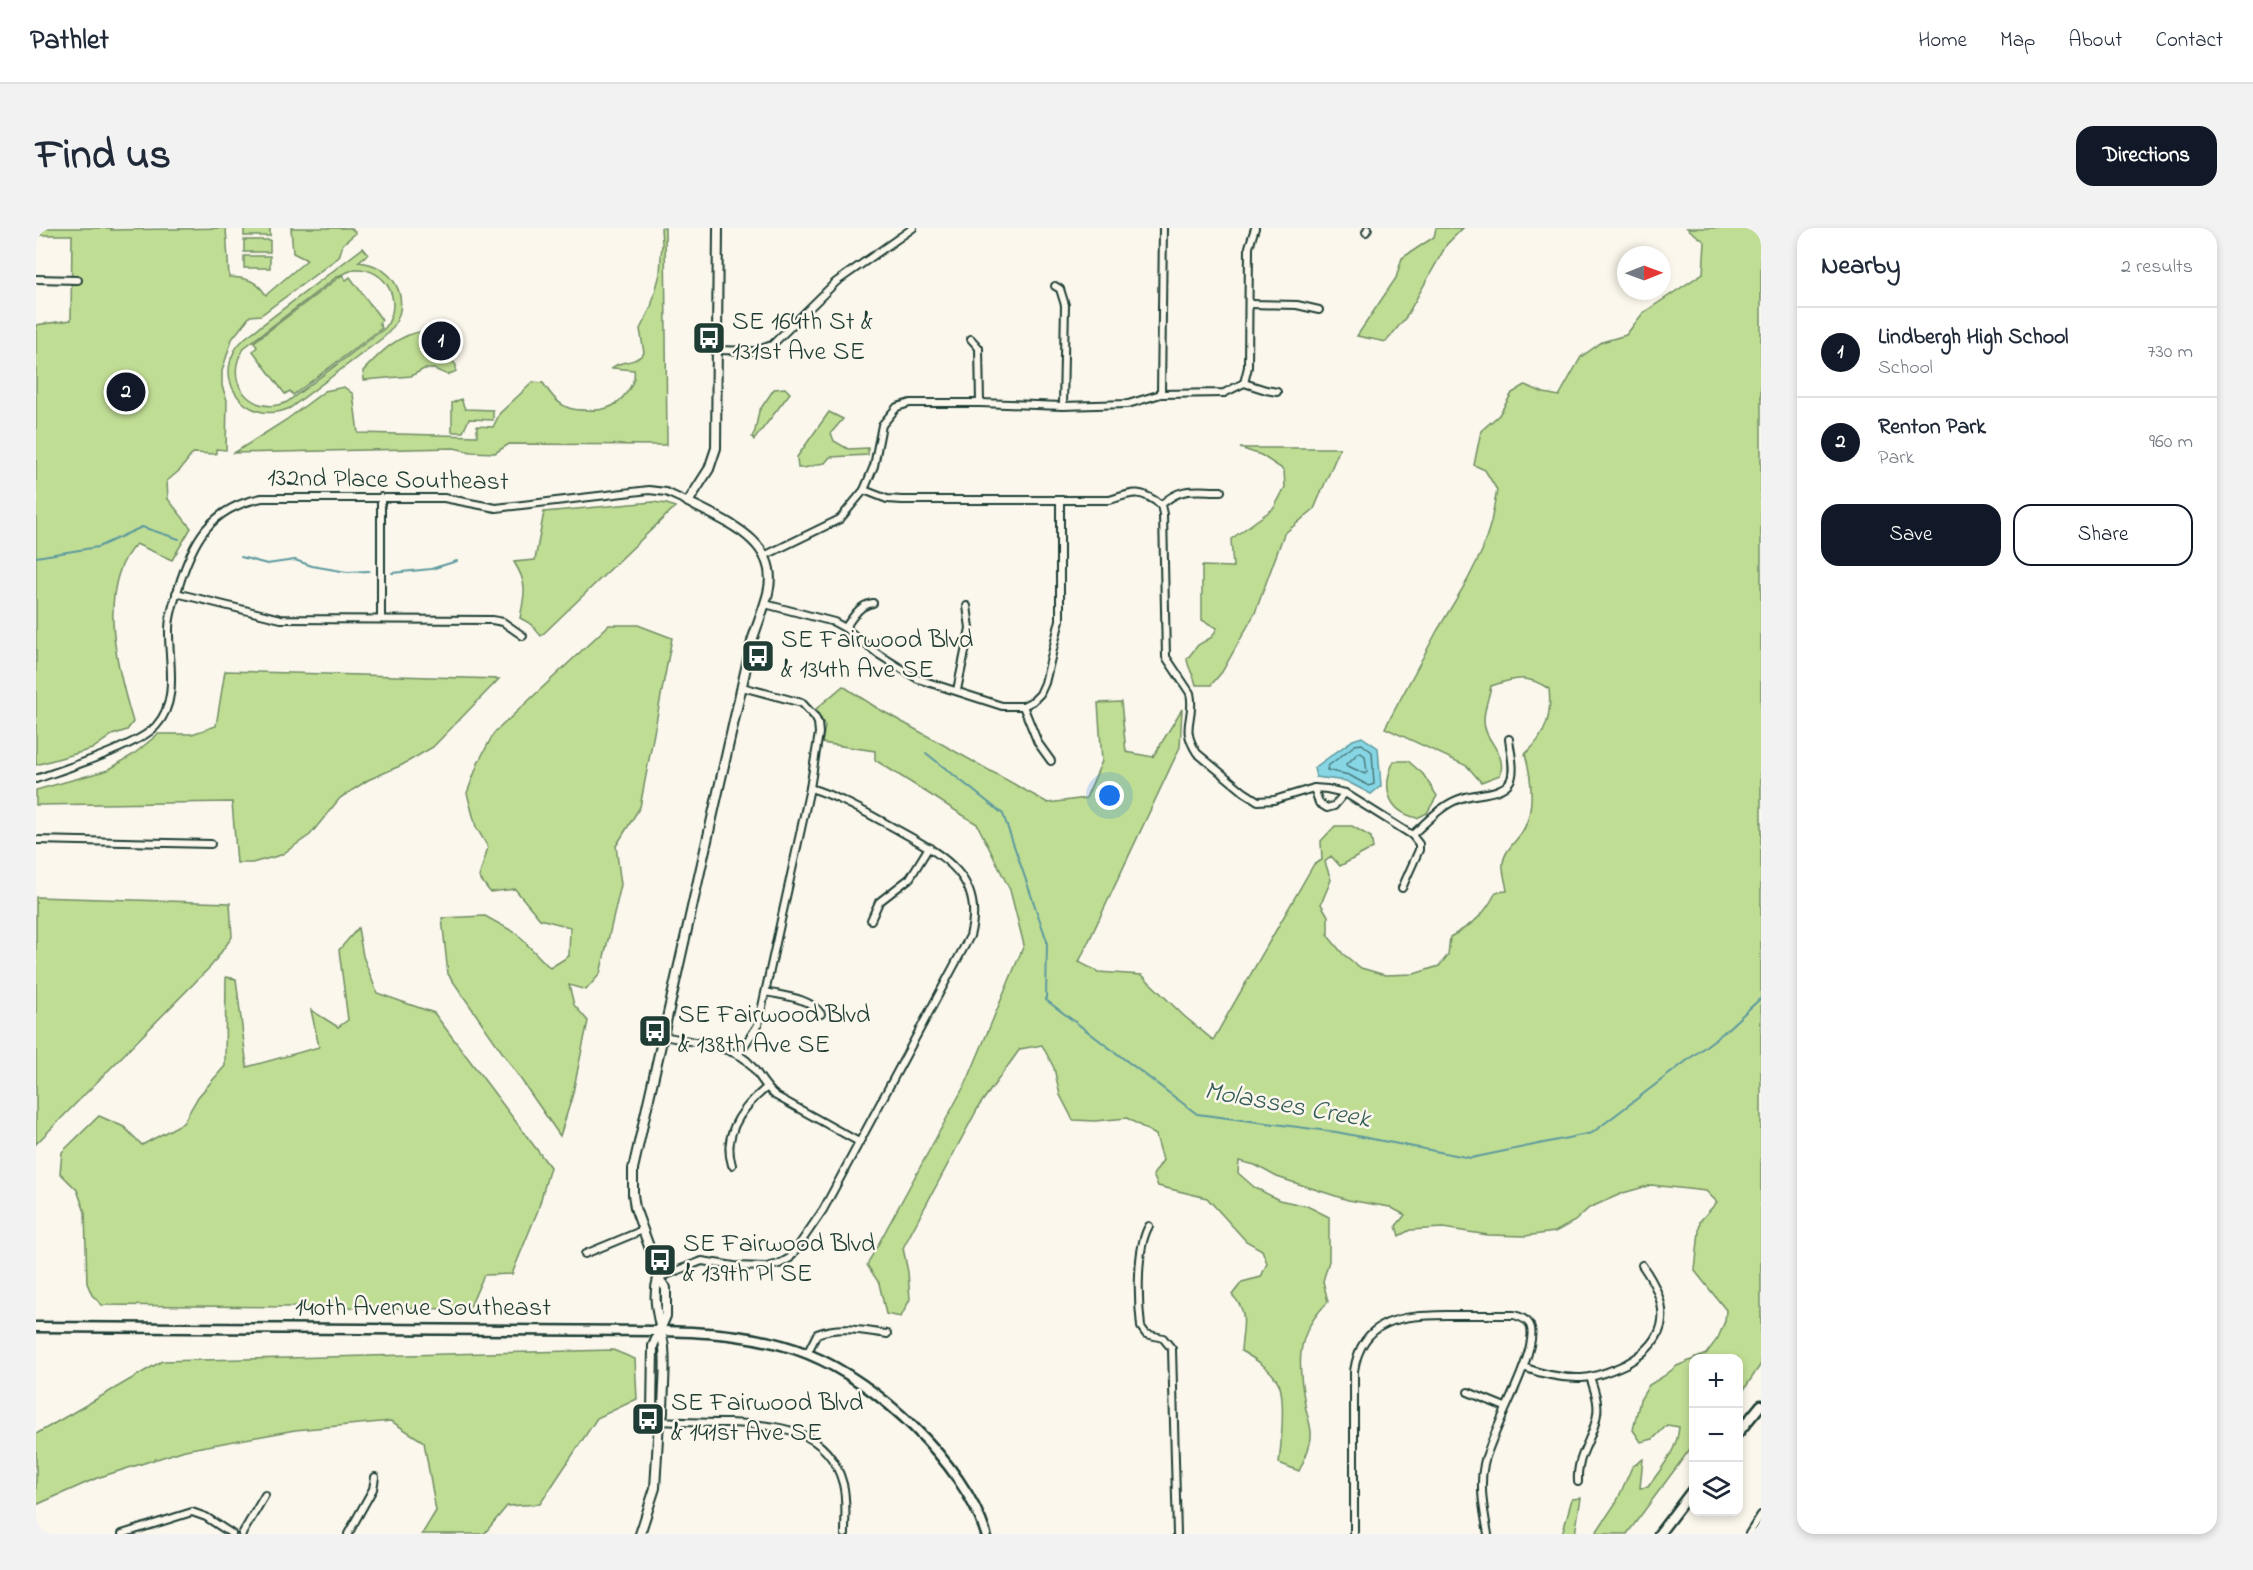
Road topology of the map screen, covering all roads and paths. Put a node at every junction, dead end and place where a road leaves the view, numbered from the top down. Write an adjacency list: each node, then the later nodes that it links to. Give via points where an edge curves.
1 (718, 228): 11 (street)
2 (913, 228): 11 (street, via 836,282 772,345 755,351)
3 (1163, 228): 14 (street)
4 (1255, 228): 8 (street, via 1249,247)
5 (36, 279): 6 (street)
6 (78, 280)
7 (1055, 286): 16 (street, via 1065,305)
8 (1249, 304): 9 (street, via 1297,305); 12 (street, via 1248,368)
9 (1319, 310)
10 (971, 339): 15 (street, via 979,348)
11 (717, 350): 21 (street, via 716,448 709,469)
12 (1244, 383): 13 (street); 14 (street, via 1224,393)
13 (1277, 392)
14 (1161, 394): 16 (street, via 1128,404)
15 (980, 403): 16 (street); 17 (street, via 910,403 897,407 882,424 874,466)
16 (1063, 406)
17 (864, 490): 20 (street, via 902,500); 23 (street, via 840,519)
18 (1221, 491): 22 (street, via 1180,491)
19 (381, 497): 21 (street, 132nd Place Southeast, via 444,498 496,508 649,490 666,492); 24 (street, 132nd Place Southeast, via 247,501 208,525 187,557); 28 (street)
20 (1060, 501): 22 (street, via 1110,500 1142,493); 33 (street, via 1060,620 1045,683 1040,694)
21 (688, 502): 23 (street, 132nd Place Southeast, via 745,534)
22 (1161, 505): 38 (street, via 1166,657 1190,693 1187,729 1192,745 1258,801)
23 (766, 555): 26 (street, via 770,582)
24 (177, 593): 28 (street, via 281,619); 36 (street, 132nd Place Southeast, via 169,625 171,691 168,709 158,724 131,742)
25 (873, 603): 29 (street, via 860,608)
26 (765, 604): 29 (street); 31 (street)
27 (967, 606): 32 (street, via 970,628)
28 (381, 619): 30 (street, via 492,620 503,622)
29 (845, 628): 32 (street, via 918,679)
30 (523, 636)
31 (742, 687): 37 (street, via 802,703 815,717 819,734); 48 (street)
32 (957, 690): 33 (street, via 1002,706)
33 (1023, 706): 35 (street, via 1038,743)
34 (1509, 739): 40 (street, via 1512,775 1505,787 1453,802)
35 (1051, 761)
36 (36, 779)
37 (810, 788): 43 (street, via 837,797); 46 (street)
38 (1314, 788): 39 (street); 39 (street, via 1319,803 1327,808)
39 (1345, 793): 40 (street)
40 (1412, 835): 44 (street, via 1419,850)
41 (36, 840): 42 (street)
42 (211, 844)
43 (929, 847): 45 (street, via 910,878 879,902); 51 (street, via 954,867 969,889 974,917 970,936)
44 (1402, 888)
45 (871, 920)
46 (766, 992): 47 (street, via 807,1002); 49 (street, via 758,1025)
47 (821, 1014)
48 (664, 1036): 49 (street); 54 (street, via 633,1169 633,1194)
49 (738, 1055): 50 (street, via 751,1065)
50 (766, 1088): 51 (street); 52 (street, via 749,1102 737,1121 729,1154)
51 (859, 1142): 57 (street, via 823,1210 789,1258 766,1267 702,1261)
52 (732, 1165)
53 (1149, 1226): 81 (street, via 1140,1255 1141,1327 1146,1334 1163,1338 1172,1349)
54 (643, 1230): 55 (street); 57 (street)
55 (585, 1254)
56 (1642, 1265): 63 (street, via 1662,1302 1660,1332 1639,1356)
57 (658, 1278): 59 (street, via 666,1288 666,1316)
58 (36, 1327): 59 (main road, 140th Avenue Southeast)
59 (660, 1331): 61 (main road, 140th Avenue Southeast, via 753,1339); 67 (street, via 652,1346 652,1412)
60 (888, 1334): 61 (street, via 827,1330 817,1334)
61 (807, 1354): 80 (main road, 140th Avenue Southeast, via 861,1384 932,1444 956,1476)
62 (1523, 1367): 63 (street, via 1556,1376); 66 (street); 82 (street, via 1531,1327 1524,1318 1514,1315 1401,1317 1379,1327 1358,1355 1354,1371)
63 (1590, 1377): 70 (street, via 1597,1415 1578,1463)
64 (1468, 1392): 66 (street)
65 (1761, 1405): 68 (main road)
66 (1505, 1407): 83 (street, via 1484,1465 1483,1502)
67 (659, 1421): 78 (street, via 655,1488); 79 (street, via 769,1424 807,1436 830,1458 843,1483)
68 (1743, 1427)
69 (375, 1477): 77 (street, via 373,1489)
70 (1578, 1482)
71 (265, 1495): 76 (street)
72 (1689, 1495): 84 (main road)
73 (1761, 1515): 85 (street)
74 (122, 1534): 75 (street, via 187,1513 199,1514)
75 (232, 1534)
76 (242, 1534)
77 (348, 1534)
78 (640, 1534)
79 (845, 1534)
80 (986, 1534)
81 (1178, 1534)
82 (1354, 1534)
83 (1488, 1534)
84 (1659, 1534)
85 (1749, 1534)

